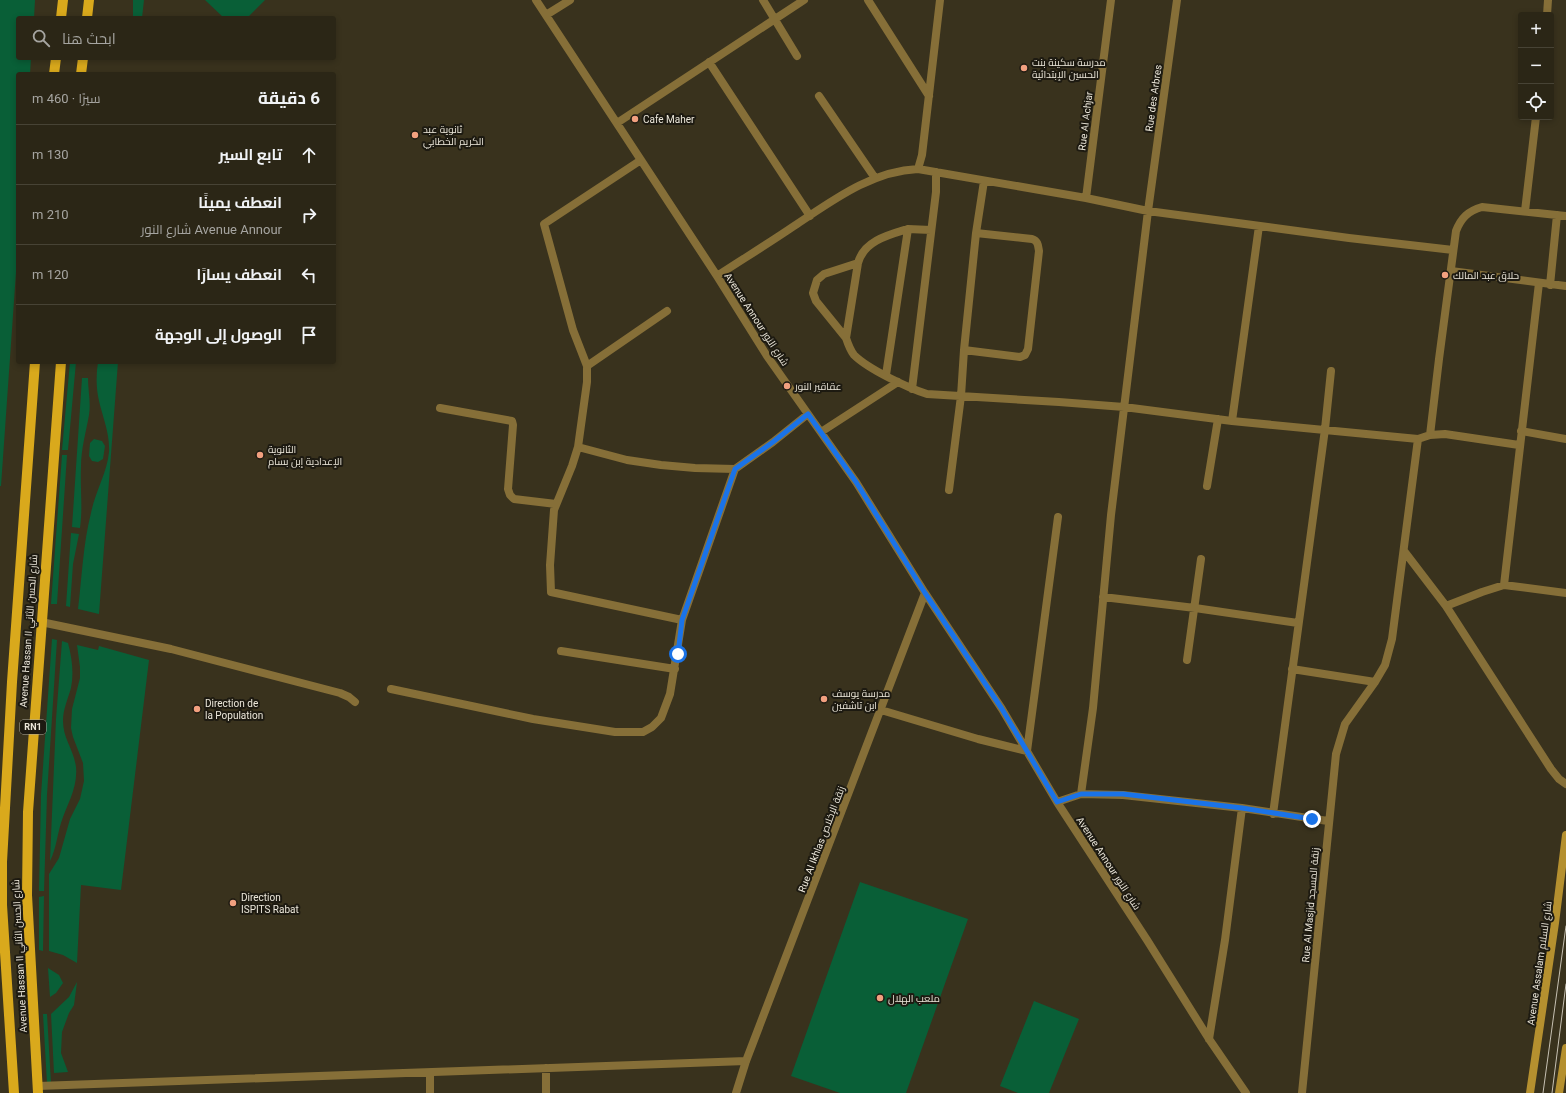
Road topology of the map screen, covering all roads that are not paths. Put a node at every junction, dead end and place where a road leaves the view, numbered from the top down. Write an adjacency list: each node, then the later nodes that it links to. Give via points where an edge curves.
1 (63, 0): 14 (main road)
2 (89, 0): 15 (main road)
3 (536, 0): 13 (street, Avenue Annour شارع النور)
4 (570, 0): 13 (street)
5 (763, 0): 16 (street)
6 (804, 0): 16 (street)
7 (868, 0): 24 (street)
8 (940, 0): 24 (street)
9 (1111, 0): 32 (street, Rue Al Achjar)
10 (1177, 0): 33 (street, Rue des Arbres)
11 (1548, 0): 12 (street)
12 (1547, 12)
13 (546, 15): 26 (street, Avenue Annour شارع النور)
14 (61, 16)
15 (87, 16)
16 (775, 19): 17 (street); 20 (street)
17 (797, 56)
18 (56, 60): 21 (main road)
19 (83, 60): 22 (main road)
20 (709, 62): 26 (street); 36 (street)
21 (54, 72)
22 (81, 72)
23 (819, 96): 30 (street)
24 (929, 96): 28 (street)
25 (1536, 120): 34 (street)
26 (617, 123): 27 (street, Avenue Annour شارع النور)
27 (641, 160): 45 (street, Avenue Annour شارع النور); 54 (street, via 544,224 573,330)
28 (918, 169): 29 (street); 30 (street)
29 (936, 172): 31 (street); 40 (street)
30 (875, 178): 36 (street, via 843,194)
31 (984, 181): 32 (street); 41 (street)
32 (1086, 198): 33 (street)
33 (1148, 211): 38 (street); 61 (street, Rue des Arbres)
34 (1525, 211): 35 (street); 42 (street, via 1491,207 1469,212 1456,231)
35 (1557, 215): 37 (street); 47 (street)
36 (810, 216): 45 (street)
37 (1566, 216)
38 (1259, 226): 42 (street); 64 (street)
39 (908, 229): 40 (street); 43 (street, via 868,246 860,255); 56 (street)
40 (931, 230): 58 (street)
41 (976, 233): 51 (street); 51 (street, via 1035,240 1039,251 1027,352 1015,357)
42 (1453, 250): 44 (street)
43 (858, 263): 50 (street); 50 (street, via 824,274 817,280 813,293 816,301)
44 (1451, 271): 46 (street); 68 (street)
45 (717, 276): 62 (street, Avenue Annour شارع النور, via 767,356)
46 (1539, 283): 47 (street); 66 (street)
47 (1550, 284): 48 (street)
48 (1566, 286)
49 (667, 311): 54 (street)
50 (846, 338): 56 (street, via 854,355)
51 (964, 350): 59 (street)
52 (35, 364): 112 (main road, Avenue Hassan II شارع الحسن الثاني / RN1, via 2,862 2,906)
53 (60, 364): 87 (main road, Avenue Hassan II شارع الحسن الثاني / RN1)
54 (587, 366): 72 (street)
55 (1332, 371): 65 (street)
56 (886, 376): 57 (street)
57 (898, 382): 58 (street); 67 (street)
58 (912, 389): 59 (street, via 927,394)
59 (961, 396): 61 (street); 75 (street)
60 (440, 408): 76 (street, via 512,420 508,489 510,495 514,498)
61 (1124, 408): 63 (street); 83 (street, Rue des Arbres)
62 (808, 414): 67 (street, Avenue Annour شارع النور); 73 (street)
63 (1218, 419): 64 (street); 74 (street)
64 (1232, 421): 65 (street)
65 (1325, 429): 69 (street); 88 (street)
66 (1521, 431): 70 (street); 71 (street)
67 (821, 432): 81 (street, Avenue Annour شارع النور, via 856,482)
68 (1430, 435): 69 (street); 71 (street, via 1445,434)
69 (1418, 439): 78 (street, Rue Al Masjid زنقة المسجد)
70 (1566, 439)
71 (1519, 445): 80 (street)
72 (578, 447): 73 (street, via 661,466); 76 (street)
73 (735, 469): 86 (street)
74 (1207, 486)
75 (949, 490)
76 (556, 504): 86 (street, via 550,565 551,592)
77 (1058, 517): 97 (street)
78 (1404, 551): 84 (street); 93 (street, Rue Al Masjid زنقة المسجد, via 1392,639 1385,666)
79 (1201, 559): 85 (street)
80 (1504, 585): 82 (street); 84 (street)
81 (925, 593): 96 (street, Rue Al Ikhlas زنقة الإخلاص); 97 (street, Avenue Annour شارع النور)
82 (1566, 593)
83 (1103, 597): 85 (street); 99 (street, Rue des Arbres, via 1093,708)
84 (1446, 606): 98 (street, via 1551,769)
85 (1195, 608): 88 (street); 90 (street)
86 (682, 620): 91 (street)
87 (41, 622): 95 (street, via 171,649 340,693); 111 (main road, Avenue Hassan II شارع الحسن الثاني / RN1, via 28,812 27,871)
88 (1298, 623): 92 (street)
89 (561, 651): 91 (street)
90 (1187, 660)
91 (675, 668): 94 (street, via 670,694 661,718 643,732 615,732 533,719)
92 (1292, 669): 93 (street); 102 (street)
93 (1375, 682): 103 (street, Rue Al Masjid زنقة المسجد, via 1345,724 1340,736)
94 (391, 689)
95 (355, 702)
96 (880, 710): 97 (street); 107 (street, Rue Al Ikhlas زنقة الإخلاص)
97 (1027, 751): 100 (street, Avenue Annour شارع النور)
98 (1566, 784)
99 (1081, 794): 100 (street); 101 (street, via 1123,794)
100 (1057, 802): 105 (street, Avenue Annour شارع النور)
101 (1242, 808): 102 (street); 105 (street)
102 (1273, 814): 103 (street)
103 (1328, 820): 117 (street, Rue Al Masjid زنقة المسجد)
104 (1566, 835): 118 (main road, Avenue Assalam شارع السلام)
105 (1209, 1039): 116 (street, Avenue Annour شارع النور)
106 (1566, 1048): 108 (main road)
107 (746, 1061): 109 (street); 115 (street, Rue Al Ikhlas زنقة الإخلاص)
108 (1565, 1064): 119 (main road)
109 (546, 1068): 110 (street); 114 (street)
110 (430, 1073): 111 (street); 113 (street)
111 (38, 1090)
112 (14, 1093)
113 (430, 1093)
114 (546, 1093)
115 (736, 1093)
116 (1246, 1093)
117 (1302, 1093)
118 (1530, 1093)
119 (1559, 1093)

